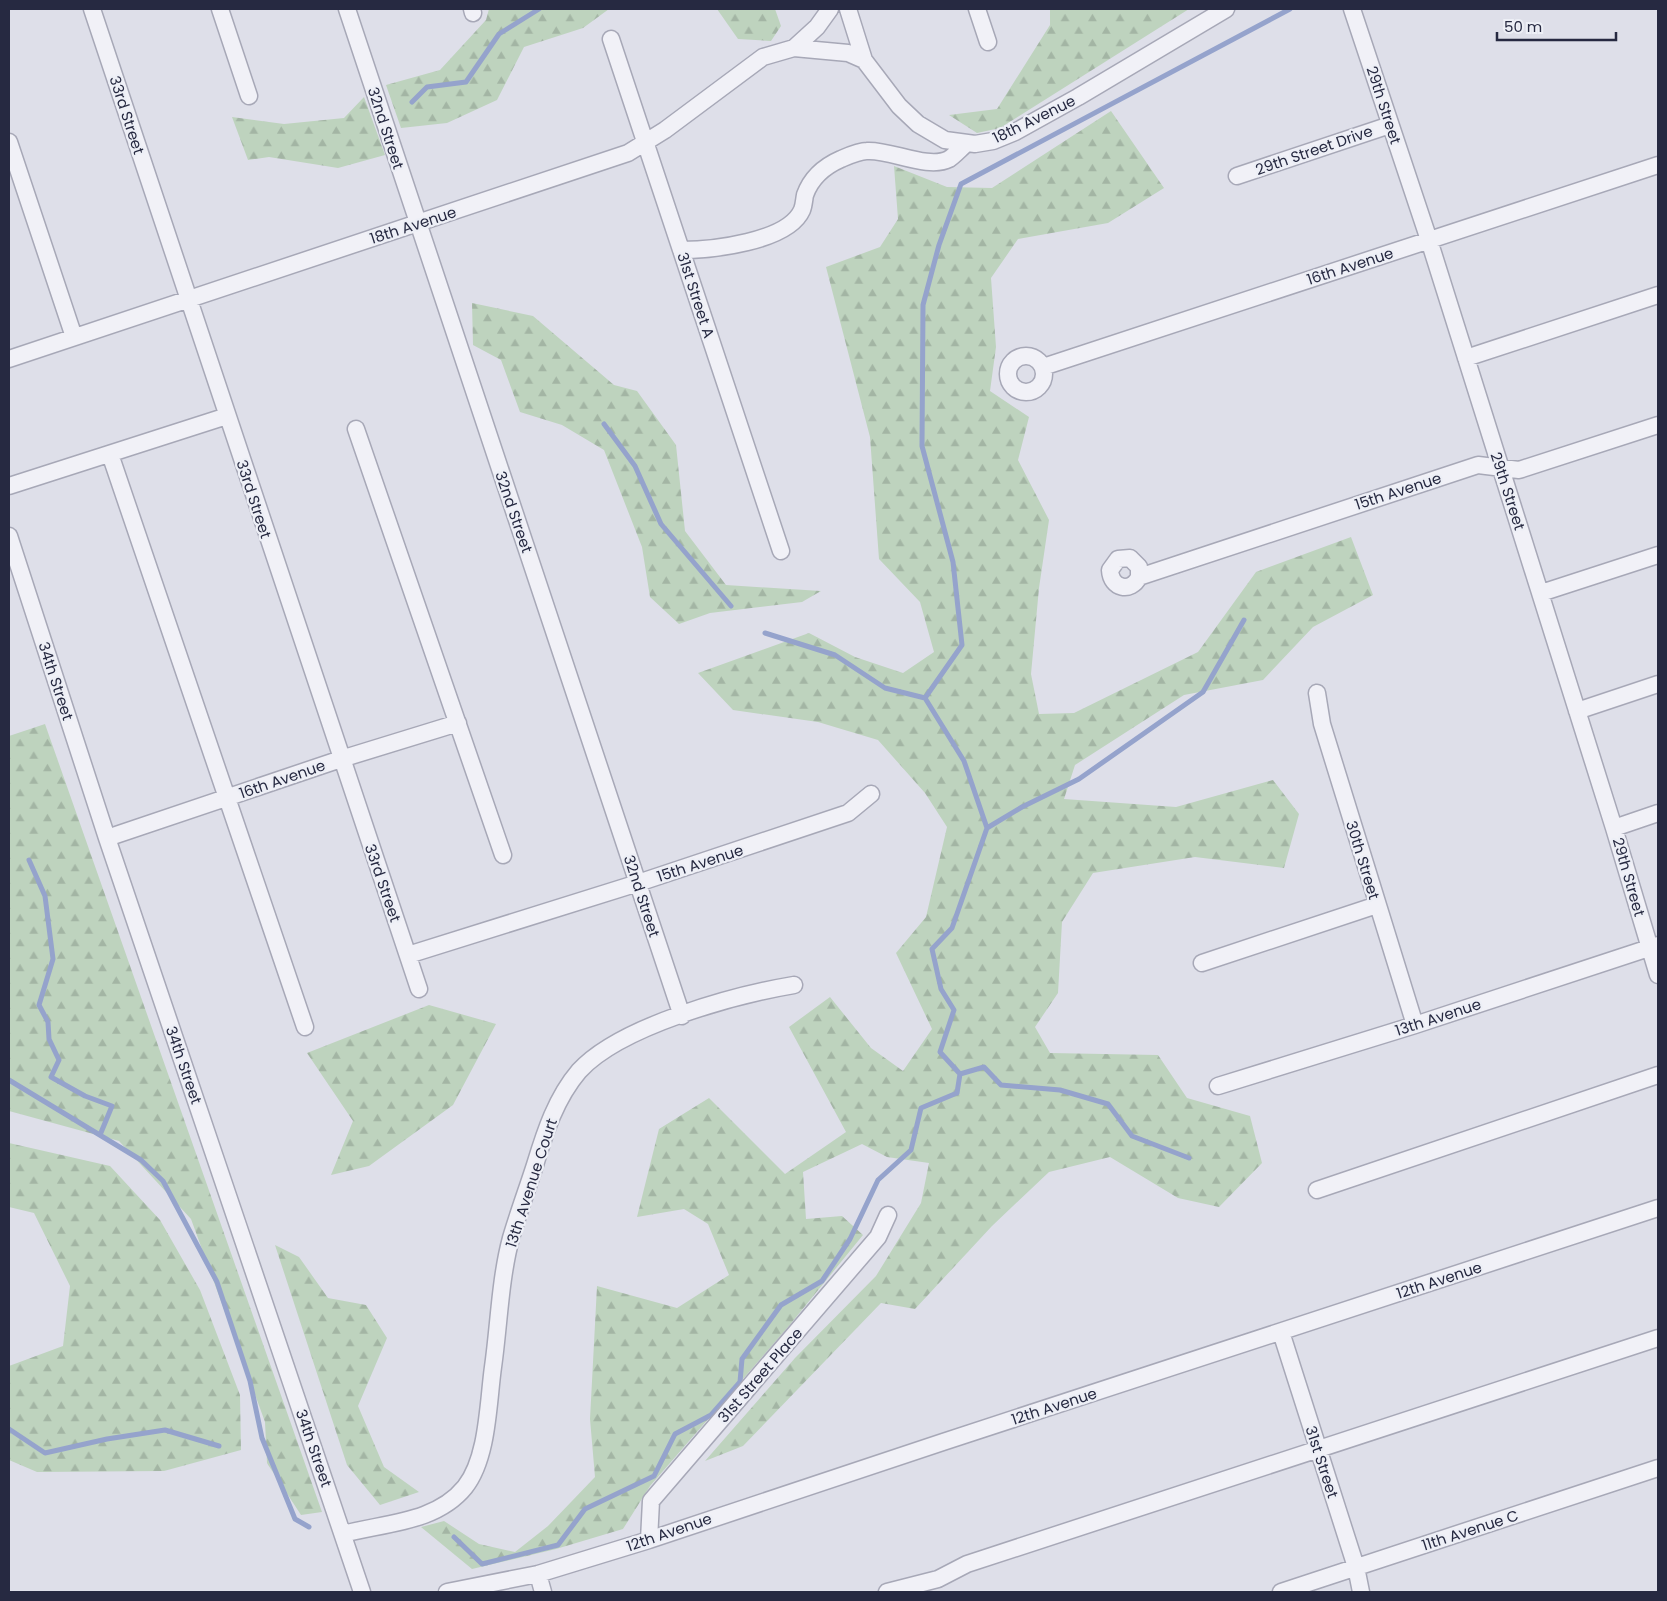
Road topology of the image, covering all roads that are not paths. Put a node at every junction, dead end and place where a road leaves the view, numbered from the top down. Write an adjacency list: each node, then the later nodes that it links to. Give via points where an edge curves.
1 (92, 9): 24 (street, 33rd Street)
2 (220, 9): 13 (street)
3 (347, 9): 20 (street, 32nd Street)
4 (830, 9): 11 (street, 18th Avenue, via 817,27)
5 (848, 9): 12 (street)
6 (978, 9): 10 (street)
7 (1226, 9): 17 (street, 18th Avenue, via 1015,132 992,141)
8 (1352, 9): 14 (street, 29th Street)
9 (611, 39): 16 (street, 31st Street A)
10 (988, 42)
11 (794, 48): 12 (street, 18th Avenue, via 848,53); 16 (street, 18th Avenue, via 763,57)
12 (864, 60): 17 (street, 18th Avenue, via 899,106 918,124 944,140)
13 (249, 96)
14 (1390, 124): 19 (street, 29th Street Drive); 21 (street, 29th Street)
15 (9, 142): 25 (street)
16 (645, 143): 20 (street, 18th Avenue, via 628,153); 22 (street, 31st Street A)
17 (966, 144): 22 (street, via 948,159 923,161 866,150 841,159 810,183 802,210 783,228 732,247)
18 (1658, 165): 21 (street, 16th Avenue)
19 (1237, 176)
20 (417, 223): 24 (street, 18th Avenue); 51 (street, 32nd Street)
21 (1429, 240): 26 (street, 29th Street); 28 (street, 16th Avenue)
22 (681, 250): 36 (street, 31st Street A)
23 (1658, 295): 26 (street)
24 (188, 299): 25 (street, 18th Avenue); 29 (street, 33rd Street)
25 (74, 337): 27 (street, 18th Avenue)
26 (1466, 358): 33 (street, 29th Street)
27 (9, 359)
28 (1042, 367)
29 (227, 416): 32 (street); 44 (street, 33rd Street)
30 (1658, 424): 33 (street, 15th Avenue, via 1520,470)
31 (356, 429): 43 (street)
32 (110, 454): 34 (street); 46 (street)
33 (1500, 468): 38 (street, 15th Avenue, via 1478,465); 39 (street, 29th Street)
34 (9, 486)
35 (10, 546): 49 (street, 34th Street)
36 (781, 551)
37 (1658, 555): 39 (street)
38 (1140, 577)
39 (1541, 593): 42 (street, 29th Street)
40 (1658, 684): 42 (street)
41 (1317, 694): 52 (street, 30th Street, via 1322,724)
42 (1576, 711): 48 (street, 29th Street)
43 (458, 723): 44 (street, 16th Avenue); 50 (street)
44 (341, 758): 46 (street, 16th Avenue); 54 (street, 33rd Street)
45 (871, 794): 51 (street, 15th Avenue, via 848,813)
46 (228, 798): 49 (street, 16th Avenue); 61 (street)
47 (1658, 813): 48 (street)
48 (1614, 828): 53 (street, 29th Street)
49 (107, 838): 71 (street, 34th Street)
50 (503, 855)
51 (638, 883): 54 (street, 15th Avenue); 59 (street, 32nd Street)
52 (1377, 905): 55 (street); 60 (street, 30th Street)
53 (1654, 946): 56 (street, 29th Street); 60 (street, 13th Avenue)
54 (408, 955): 58 (street, 33rd Street)
55 (1202, 963)
56 (1658, 975)
57 (794, 985): 59 (street, 13th Avenue Court, via 765,990)
58 (419, 989)
59 (682, 1016): 71 (street, 13th Avenue Court, via 649,1027 606,1048 580,1071 566,1089 546,1129 511,1240 483,1441 473,1474 455,1497 428,1514)
60 (1414, 1025): 63 (street, 13th Avenue)
61 (305, 1027)
62 (1658, 1075): 64 (street)
63 (1218, 1086)
64 (1317, 1190)
65 (1658, 1208): 67 (street, 12th Avenue)
66 (888, 1215): 72 (street, 31st Street Place, via 878,1237 651,1502)
67 (1281, 1332): 69 (street, 31st Street); 72 (street, 12th Avenue)
68 (1658, 1338): 69 (street)
69 (1318, 1449): 73 (street, 31st Street); 75 (street, via 966,1564)
70 (1658, 1468): 73 (street, 11th Avenue C)
71 (343, 1534): 76 (street, 34th Street)
72 (649, 1540): 74 (street, 12th Avenue)
73 (1356, 1567): 80 (street, 11th Avenue C); 81 (street, 31st Street)
74 (538, 1574): 77 (street, 12th Avenue); 78 (street)
75 (941, 1586): 79 (street)
76 (362, 1592)
77 (447, 1592)
78 (543, 1592)
79 (887, 1592)
80 (1281, 1592)
81 (1361, 1592)

